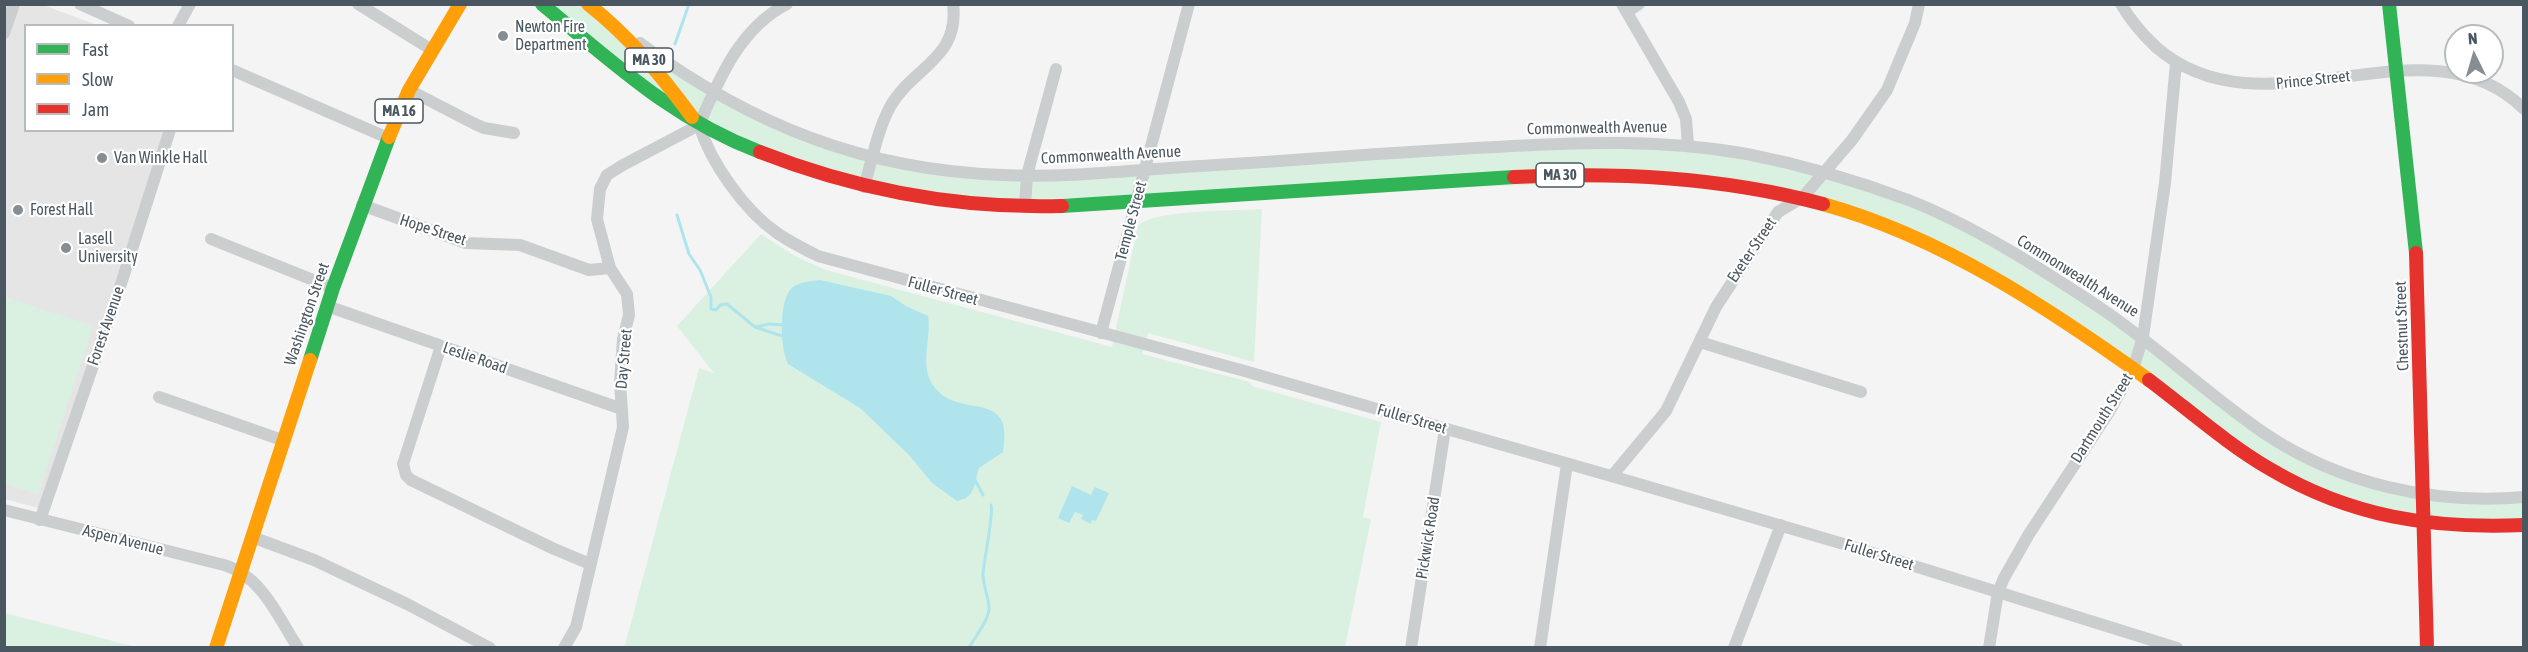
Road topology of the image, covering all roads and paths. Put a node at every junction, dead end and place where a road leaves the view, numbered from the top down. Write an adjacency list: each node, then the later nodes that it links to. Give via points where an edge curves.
1 (14, 4): 19 (street)
2 (80, 4): 16 (street)
3 (190, 4): 17 (street)
4 (358, 4): 20 (street)
5 (460, 4): 20 (main road, Washington Street / MA 16)
6 (542, 4): 28 (main road, MA 30, via 657,98)
7 (588, 4): 18 (main road, Commonwealth Avenue / MA 30)
8 (787, 4): 26 (street, via 773,11 746,39)
9 (953, 4): 33 (street, via 955,17 947,47 898,96 885,117)
10 (1189, 4): 34 (street, Temple Street)
11 (1639, 4): 15 (street)
12 (1919, 4): 35 (street, Exeter Street, via 1887,90 1852,140)
13 (2121, 4): 21 (street, Prince Street, via 2142,34)
14 (2389, 4): 24 (main road, Chestnut Street)
15 (1624, 8): 32 (street, via 1679,102 1686,119)
16 (125, 24)
17 (179, 24)
18 (616, 25): 26 (street, Commonwealth Avenue); 28 (main road, Commonwealth Avenue / MA 30, via 668,81)
19 (4, 33)
20 (432, 50): 25 (main road, Washington Street / MA 16)
21 (2176, 63): 24 (street, Prince Street, via 2213,79 2254,85); 47 (street, Dartmouth Street, via 2165,183)
22 (1056, 69): 36 (street)
23 (234, 71): 31 (street)
24 (2397, 72): 27 (street, Prince Street, via 2472,76 2496,87); 58 (main road, Chestnut Street, via 2416,251)
25 (409, 90): 30 (street, via 484,128); 31 (main road, Washington Street / MA 16)
26 (713, 93): 28 (street); 33 (street, Commonwealth Avenue, via 779,126)
27 (2523, 109)
28 (699, 125): 37 (main road, MA 30, via 798,167); 43 (street, Day Street, via 607,175 600,189 597,219); 46 (street, Fuller Street, via 709,152 741,198 775,232 795,245 842,264)
29 (169, 132): 61 (street, Forest Avenue)
30 (514, 132)
31 (388, 138): 40 (main road, Washington Street / MA 16)
32 (1688, 145): 34 (street, Commonwealth Avenue, via 1597,142); 35 (street, Commonwealth Avenue)
33 (873, 157): 36 (street, Commonwealth Avenue, via 950,171); 37 (street)
34 (1144, 170): 36 (street, Commonwealth Avenue); 39 (street, Temple Street)
35 (1824, 171): 38 (street, Exeter Street); 47 (street, Commonwealth Avenue, via 1916,203 1958,224 2029,263)
36 (1027, 176): 41 (street)
37 (864, 187): 41 (main road, MA 30, via 932,200)
38 (1803, 197): 39 (main road, MA 30, via 1705,178 1603,174); 48 (street, Exeter Street, via 1778,212 1729,284); 50 (main road, MA 30, via 1929,243 1983,272)
39 (1135, 202): 41 (main road, MA 30); 46 (street, Temple Street)
40 (362, 205): 43 (street, Hope Street, via 466,243 520,245 588,270); 44 (main road, Washington Street / MA 16)
41 (1025, 207)
42 (211, 239): 44 (street)
43 (610, 268): 53 (street, Day Street, via 627,294 629,315 623,339)
44 (333, 288): 45 (main road, Washington Street / MA 16)
45 (327, 306): 49 (street, Leslie Road); 55 (main road, Washington Street / MA 16)
46 (1101, 333): 54 (street, Fuller Street)
47 (2143, 337): 50 (street, Dartmouth Street); 58 (street, Commonwealth Avenue, via 2265,433 2302,454 2346,474)
48 (1700, 342): 51 (street); 57 (street, Exeter Street, via 1666,411)
49 (441, 346): 53 (street, Leslie Road); 66 (street, via 403,464 406,475)
50 (2133, 369): 63 (main road, MA 30, via 2233,444 2297,485 2348,506); 68 (street, Dartmouth Street, via 2029,534)
51 (1861, 392)
52 (159, 398): 55 (street)
53 (622, 409): 66 (street, Day Street, via 621,443)
54 (1445, 429): 56 (street, Fuller Street); 73 (street, Pickwick Road)
55 (282, 440): 65 (main road, Washington Street / MA 16)
56 (1567, 464): 57 (street, Fuller Street); 74 (street)
57 (1612, 476): 62 (street, Fuller Street)
58 (2422, 494): 59 (street, Commonwealth Avenue); 63 (main road, Chestnut Street)
59 (2523, 497)
60 (4, 510): 61 (street, Aspen Avenue)
61 (40, 520): 67 (street, Aspen Avenue)
62 (1781, 525): 68 (street, Fuller Street); 75 (street)
63 (2423, 525): 64 (main road, MA 30); 78 (main road, Chestnut Street)
64 (2523, 525)
65 (252, 537): 67 (main road, Washington Street / MA 16); 71 (street, via 314,560 407,603)
66 (590, 564): 72 (street, Day Street, via 576,627)
67 (241, 572): 69 (main road, Washington Street / MA 16); 70 (street, via 260,588)
68 (1998, 592): 76 (street, Dartmouth Street); 77 (street, Fuller Street)
69 (216, 648)
70 (298, 648)
71 (490, 648)
72 (564, 648)
73 (1411, 648)
74 (1540, 648)
75 (1734, 648)
76 (1989, 648)
77 (2177, 648)
78 (2427, 648)

